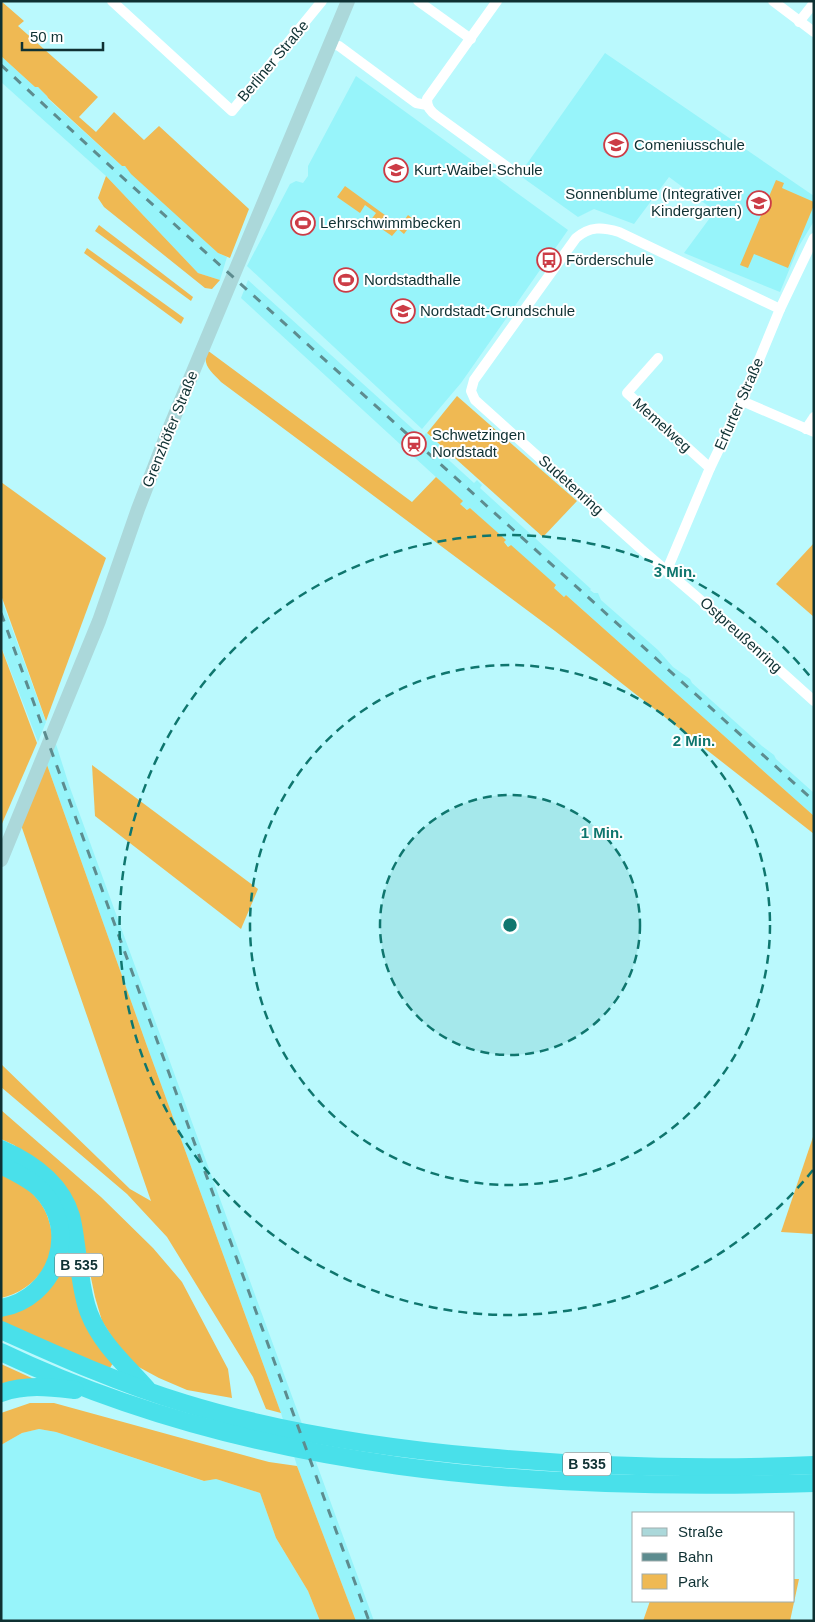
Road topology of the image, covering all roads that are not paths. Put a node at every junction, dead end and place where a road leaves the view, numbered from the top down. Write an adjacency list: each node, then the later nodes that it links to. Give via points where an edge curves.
1 (112, 1): 2 (street, Berliner Straße, via 232,111)
2 (322, 1)
3 (348, 1): 11 (street, Grenzhöfer Straße)
4 (418, 1): 10 (street)
5 (497, 1): 10 (street)
6 (773, 1): 8 (street)
7 (814, 3): 8 (street)
8 (799, 22): 9 (street)
9 (814, 32)
10 (471, 39): 12 (street, via 427,99)
11 (332, 44): 12 (street, via 416,103); 23 (street, Grenzhöfer Straße, via 167,434 99,621)
12 (429, 108): 13 (street)
13 (510, 169)
14 (814, 238): 15 (street, Erfurter Straße)
15 (780, 309): 17 (street, Erfurter Straße); 21 (street, Sudetenring, via 619,232 595,228 576,238 472,384 475,400)
16 (658, 358): 20 (street, Memelweg, via 627,393)
17 (742, 401): 19 (street); 20 (street, Erfurter Straße)
18 (814, 417): 19 (street)
19 (810, 430)
20 (710, 468): 21 (street, Erfurter Straße)
21 (667, 570): 22 (street, Ostpreußenring)
22 (814, 701)
23 (1, 860)
24 (1, 1149): 29 (highway, B 535, via 28,1163 62,1196 71,1216 83,1293 90,1315 113,1353)
25 (1, 1165): 26 (highway, B 535, via 40,1189 58,1219 60,1235 60,1251 54,1269 42,1287 28,1298)
26 (1, 1308)
27 (1, 1330): 29 (highway, B 535, via 96,1372)
28 (1, 1352): 31 (highway, B 535)
29 (149, 1391): 32 (highway, B 535, via 249,1420 391,1448 525,1461 636,1467)
30 (1, 1393): 31 (highway, B 535, via 39,1386)
31 (99, 1393): 33 (highway, B 535, via 255,1440 350,1459 448,1472 636,1485)
32 (814, 1465)
33 (814, 1483)

